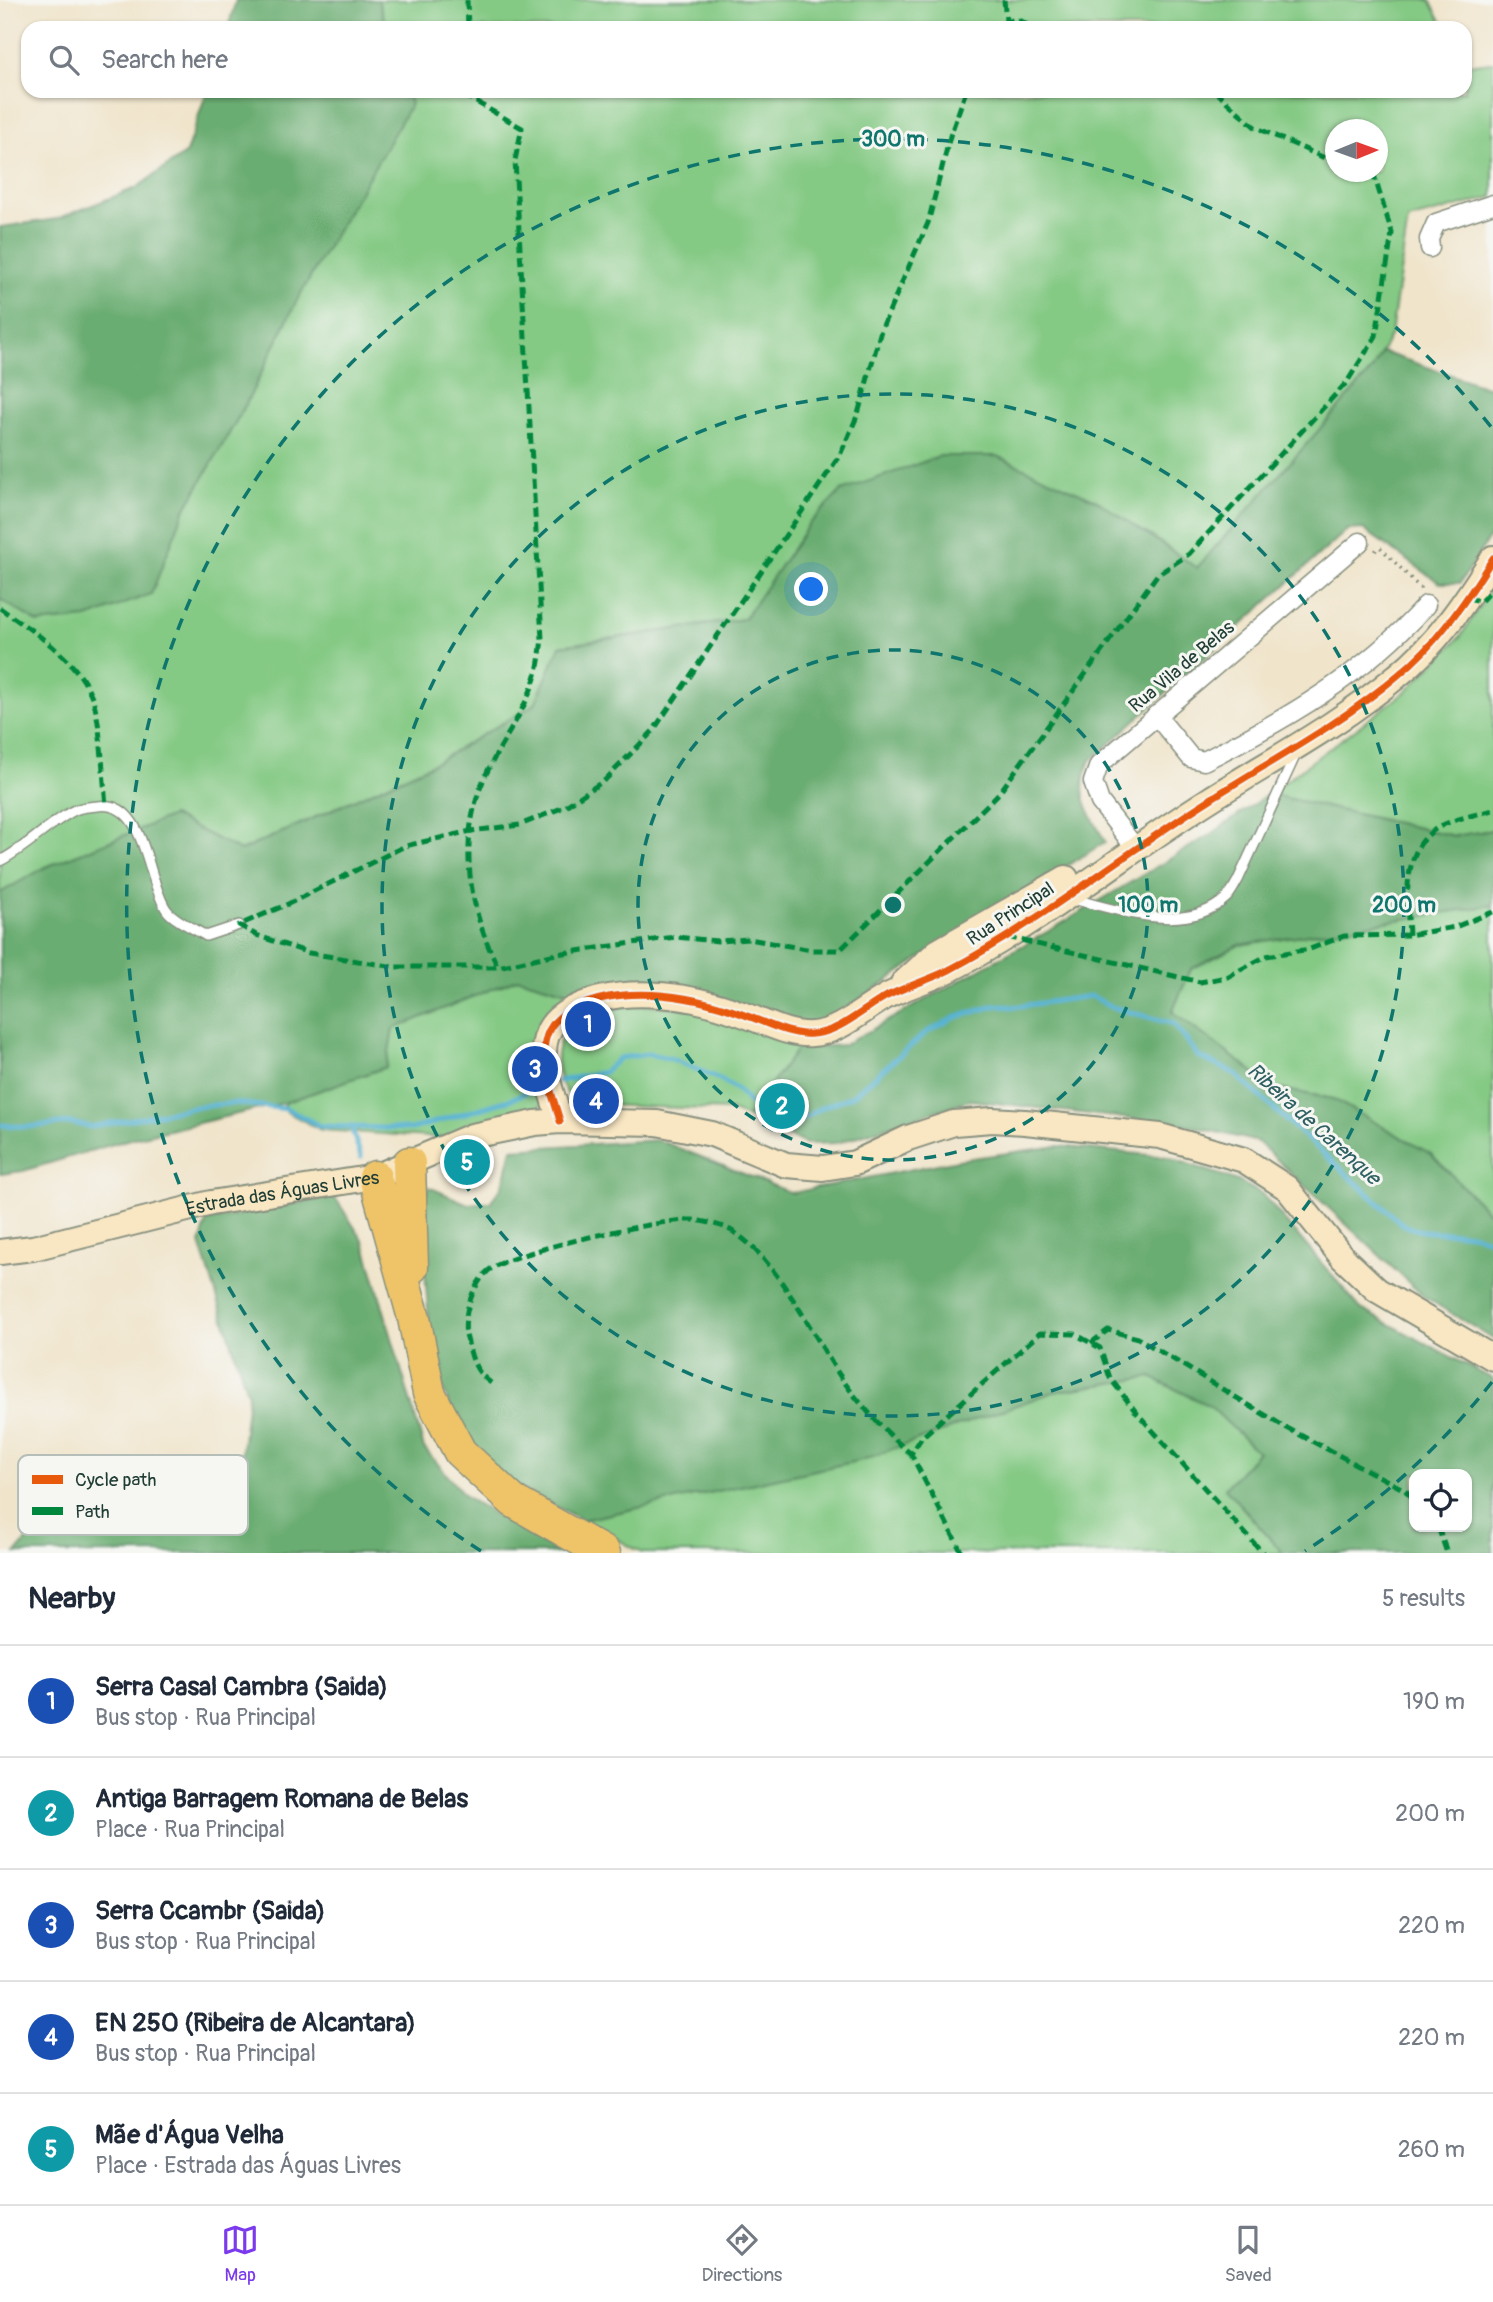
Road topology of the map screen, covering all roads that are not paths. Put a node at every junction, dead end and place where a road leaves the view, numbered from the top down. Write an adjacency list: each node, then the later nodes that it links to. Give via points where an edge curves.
1 (1493, 204): 2 (street, via 1436,223)
2 (1430, 248)
3 (1360, 542): 6 (street, Rua Vila de Belas)
4 (1493, 558): 7 (main road, Rua Principal, via 1450,623 1400,674 1346,716)
5 (1426, 605): 6 (street, via 1372,658 1299,710 1204,761 1191,758)
6 (1156, 715): 9 (street, Rua Vila de Belas, via 1099,765 1093,782 1100,802)
7 (1301, 743): 8 (main road, Rua Principal); 11 (lane, via 1226,899 1183,918 1168,918)
8 (1208, 801): 9 (main road, Rua Principal); 11 (main road, Rua Principal)
9 (1130, 841): 13 (main road, Rua Principal, via 937,952)
10 (0, 861): 12 (lane, via 27,847 73,810 106,805 127,813 142,837 167,912 206,936)
11 (1063, 898): 13 (main road, Rua Principal, via 947,971)
12 (239, 925)
13 (889, 995): 14 (main road, Rua Principal, via 828,1031 811,1035 699,1000 632,995 574,1009 552,1025 543,1051)
14 (560, 1121): 15 (main road, Estrada das Águas Livres, via 472,1136); 19 (main road, Estrada das Águas Livres, via 657,1123 712,1134 786,1166 823,1168 856,1163 954,1123 1003,1120 1160,1136 1244,1160 1287,1188 1343,1258 1377,1290)
15 (409, 1163): 16 (main road, Estrada das Águas Livres); 18 (highway)
16 (375, 1177): 17 (main road, Estrada das Águas Livres, via 211,1203 33,1248); 18 (highway)
17 (0, 1252)
18 (414, 1318): 20 (highway, via 429,1393 460,1452 513,1501)
19 (1493, 1358)
20 (604, 1553)

